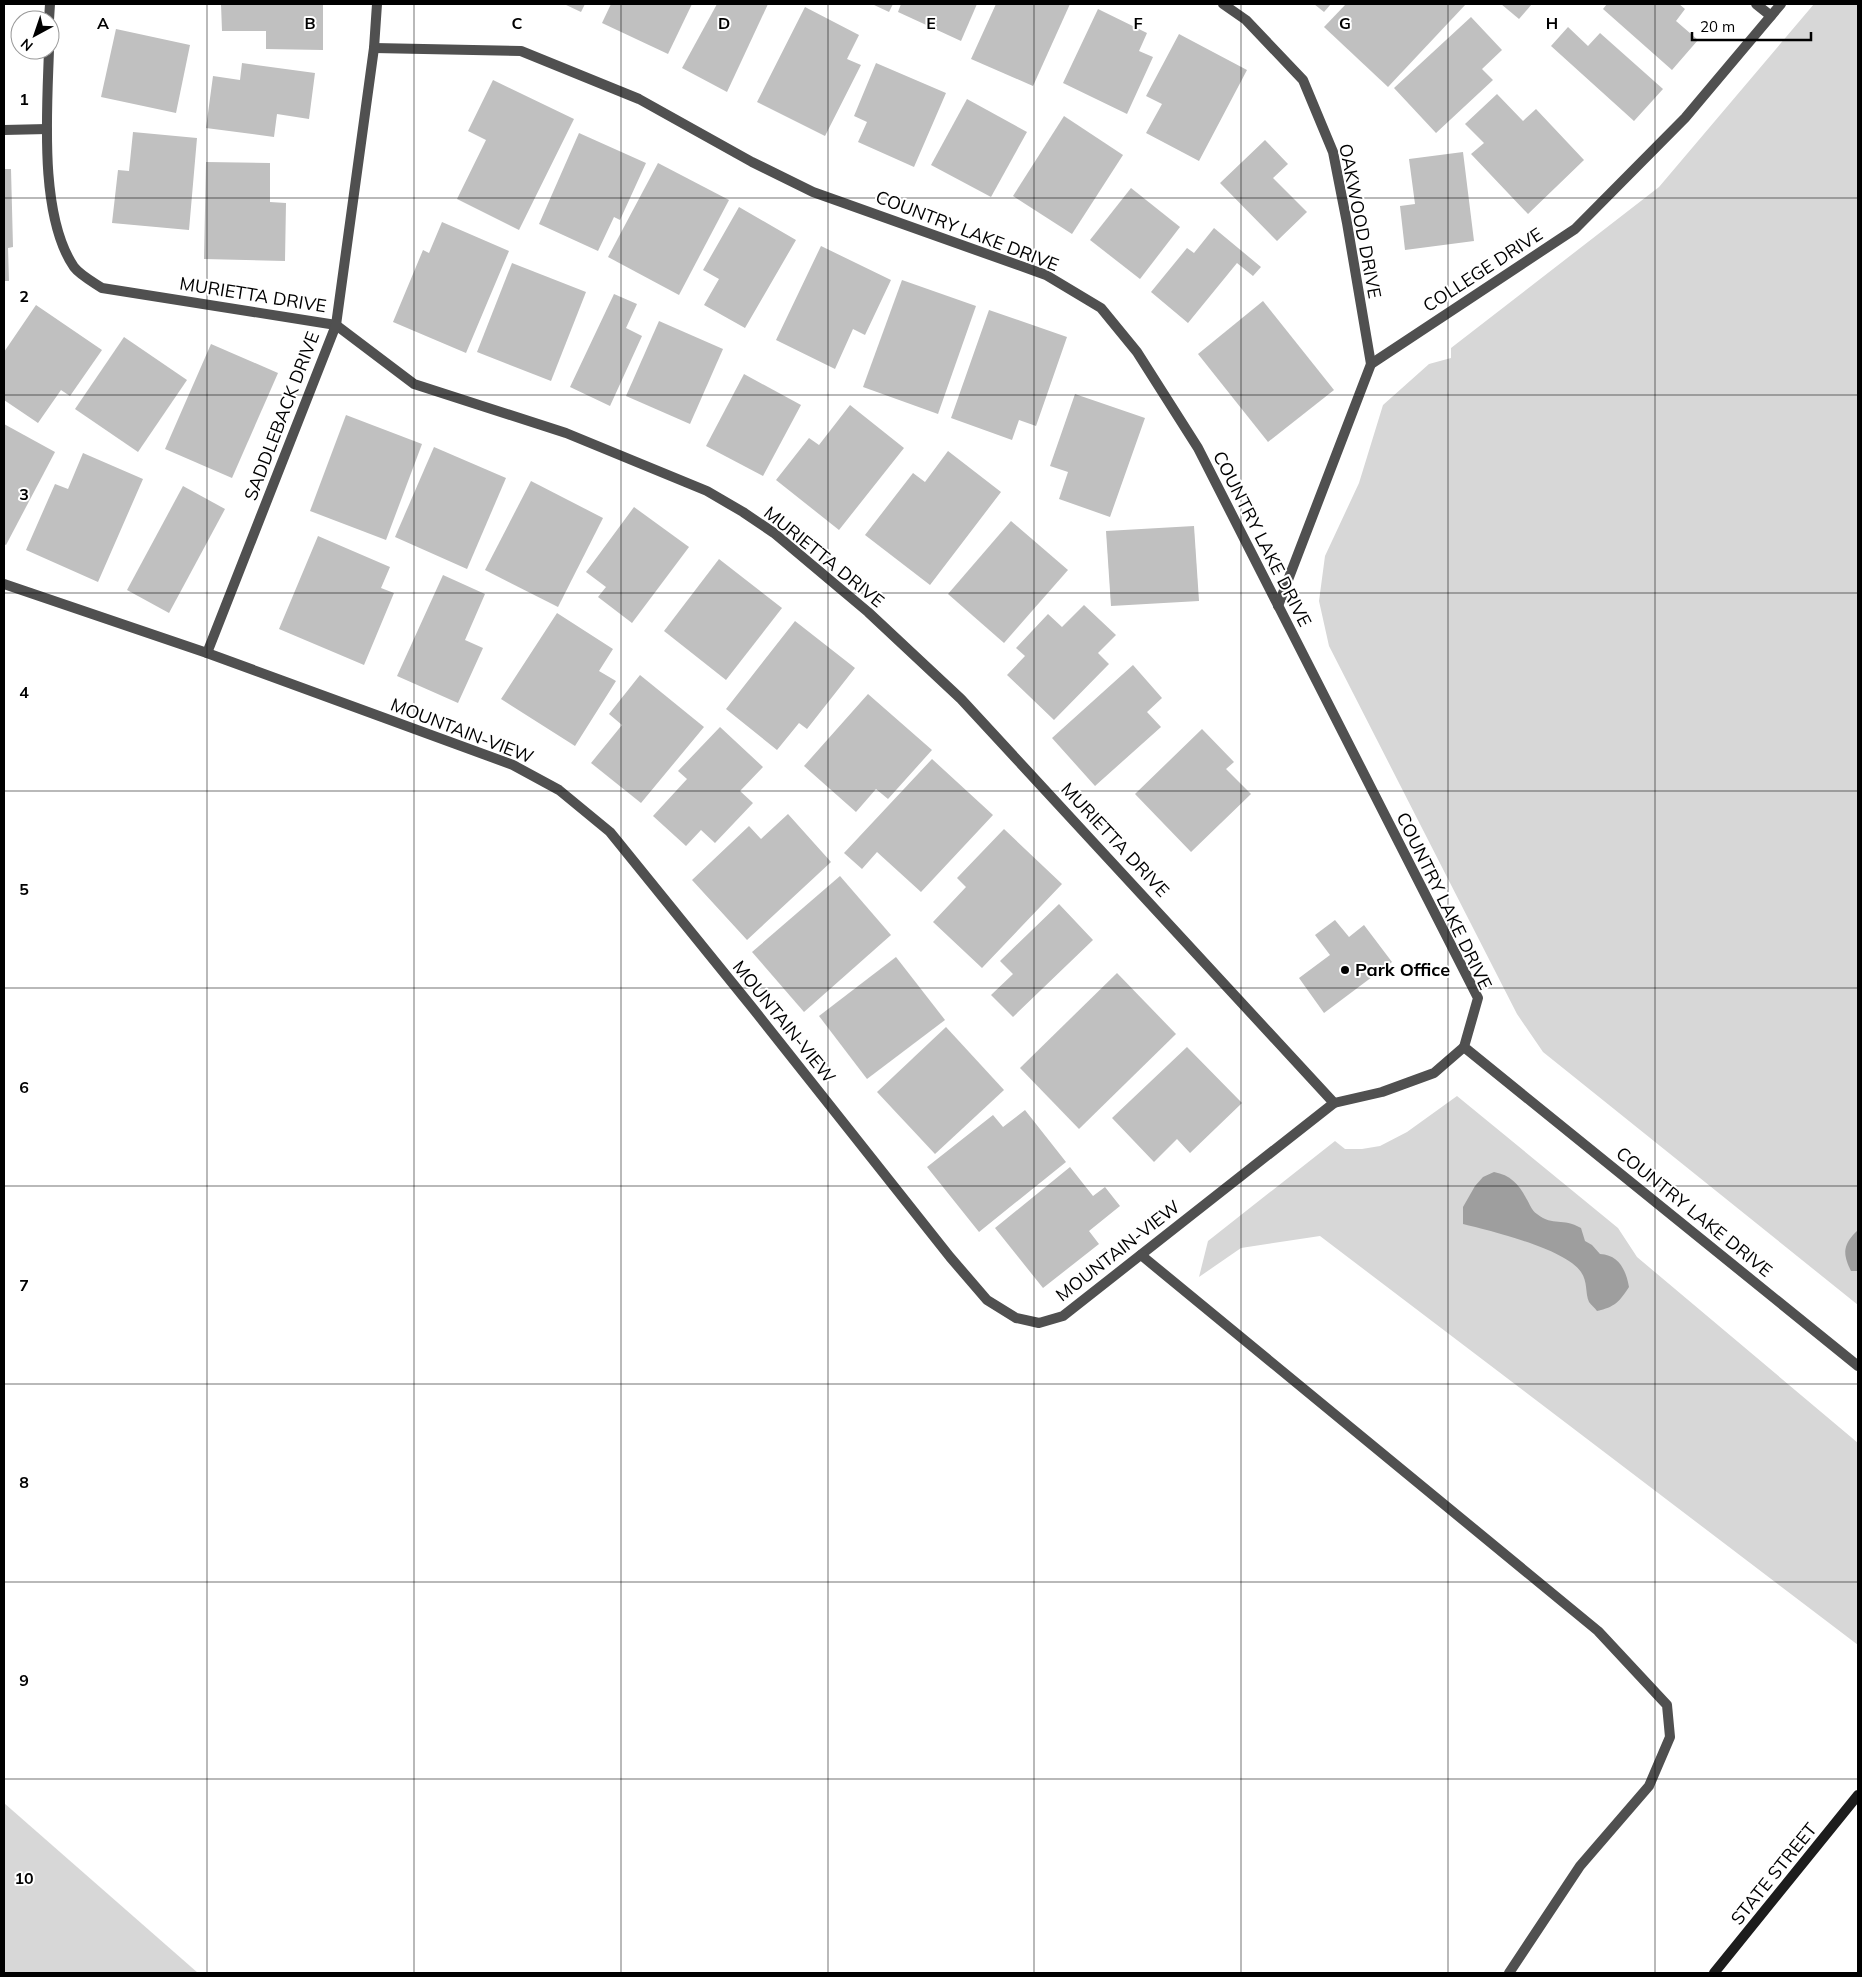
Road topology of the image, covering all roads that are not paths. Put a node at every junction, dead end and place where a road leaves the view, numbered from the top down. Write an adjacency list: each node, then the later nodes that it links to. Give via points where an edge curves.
1 (376, 4): 6 (lane, SADDLEBACK DRIVE)
2 (1223, 4): 11 (lane, OAKWOOD DRIVE, via 1246,20 1303,80 1333,152)
3 (1756, 4): 5 (lane)
4 (1781, 4): 5 (lane, COLLEGE DRIVE)
5 (1771, 16): 11 (lane, COLLEGE DRIVE, via 1685,118 1576,229)
6 (374, 48): 10 (lane, SADDLEBACK DRIVE); 13 (lane, COUNTRY LAKE DRIVE, via 521,51 639,99 813,192 1046,275 1101,308 1137,352 1198,448)
7 (49, 60): 9 (lane, MURIETTA DRIVE)
8 (4, 130): 9 (lane)
9 (47, 130): 10 (lane, MURIETTA DRIVE, via 49,183 61,242 75,269 102,288)
10 (336, 324): 14 (lane, SADDLEBACK DRIVE); 16 (lane, MURIETTA DRIVE, via 414,384 566,433 672,476 707,491 774,533 868,612 961,699)
11 (1371, 364): 13 (lane)
12 (4, 584): 14 (lane, MOUNTAIN-VIEW)
13 (1278, 606): 15 (lane, COUNTRY LAKE DRIVE, via 1478,998)
14 (207, 653): 17 (lane, MOUNTAIN-VIEW, via 513,765 559,790 610,832 987,1300 1016,1318 1039,1323 1062,1316)
15 (1464, 1047): 16 (lane, MOUNTAIN-VIEW, via 1434,1073 1382,1092); 18 (lane, COUNTRY LAKE DRIVE)
16 (1334, 1103): 17 (lane, MOUNTAIN-VIEW)
17 (1140, 1254): 20 (lane, via 1598,1631 1667,1705 1670,1736 1649,1786 1580,1866)
18 (1858, 1366)
19 (1858, 1795): 21 (main road, STATE STREET)
20 (1509, 1973)
21 (1714, 1973)

